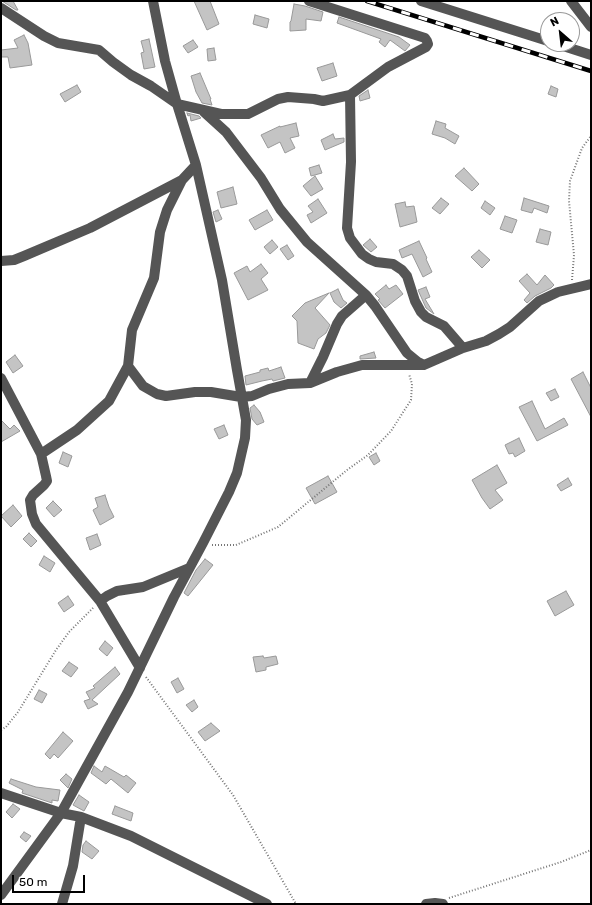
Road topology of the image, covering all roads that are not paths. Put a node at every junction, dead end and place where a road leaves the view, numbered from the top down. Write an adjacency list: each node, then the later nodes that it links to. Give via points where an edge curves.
1 (154, 1): 11 (street, via 165,61)
2 (309, 1): 10 (street, via 425,38 427,41 426,47 388,67)
3 (421, 1): 7 (street)
4 (571, 1): 6 (street)
5 (1, 8): 11 (street, via 58,43 99,50 130,75)
6 (591, 27)
7 (540, 38)
8 (580, 51): 9 (street)
9 (591, 55)
10 (350, 95): 12 (street, via 323,101 298,97 278,99 248,114); 18 (street, via 351,162 347,228 350,238 369,259 393,264 402,270 407,276 421,312 444,326)
11 (177, 104): 12 (street); 13 (street)
12 (204, 112): 17 (street, via 226,132 261,178 280,209 307,242)
13 (196, 165): 14 (street); 23 (street, via 222,280)
14 (182, 180): 15 (street, via 90,228 14,260); 20 (street, via 167,210 160,232 154,278 132,330)
15 (1, 261)
16 (591, 284): 18 (street, via 558,292 539,301 499,334)
17 (366, 295): 19 (street, via 407,353); 22 (street, via 342,316)
18 (463, 348): 19 (street)
19 (424, 365): 22 (street, via 362,365)
20 (128, 366): 23 (street, via 143,386 157,394 166,396 212,392); 24 (street, via 109,401 77,430)
21 (1, 378): 24 (street)
22 (310, 383): 23 (street, via 288,384)
23 (242, 397): 25 (street, via 246,420 245,438 237,473)
24 (41, 454): 26 (street, via 47,481 30,500 36,524)
25 (189, 568): 26 (street, via 143,587 117,591); 27 (street)
26 (100, 601): 27 (street)
27 (140, 668): 29 (street)
28 (1, 793): 29 (street)
29 (61, 813): 30 (street); 31 (street)
30 (81, 817): 32 (street, via 73,866); 33 (street, via 131,836)
31 (1, 895)
32 (62, 904)
33 (267, 904)

